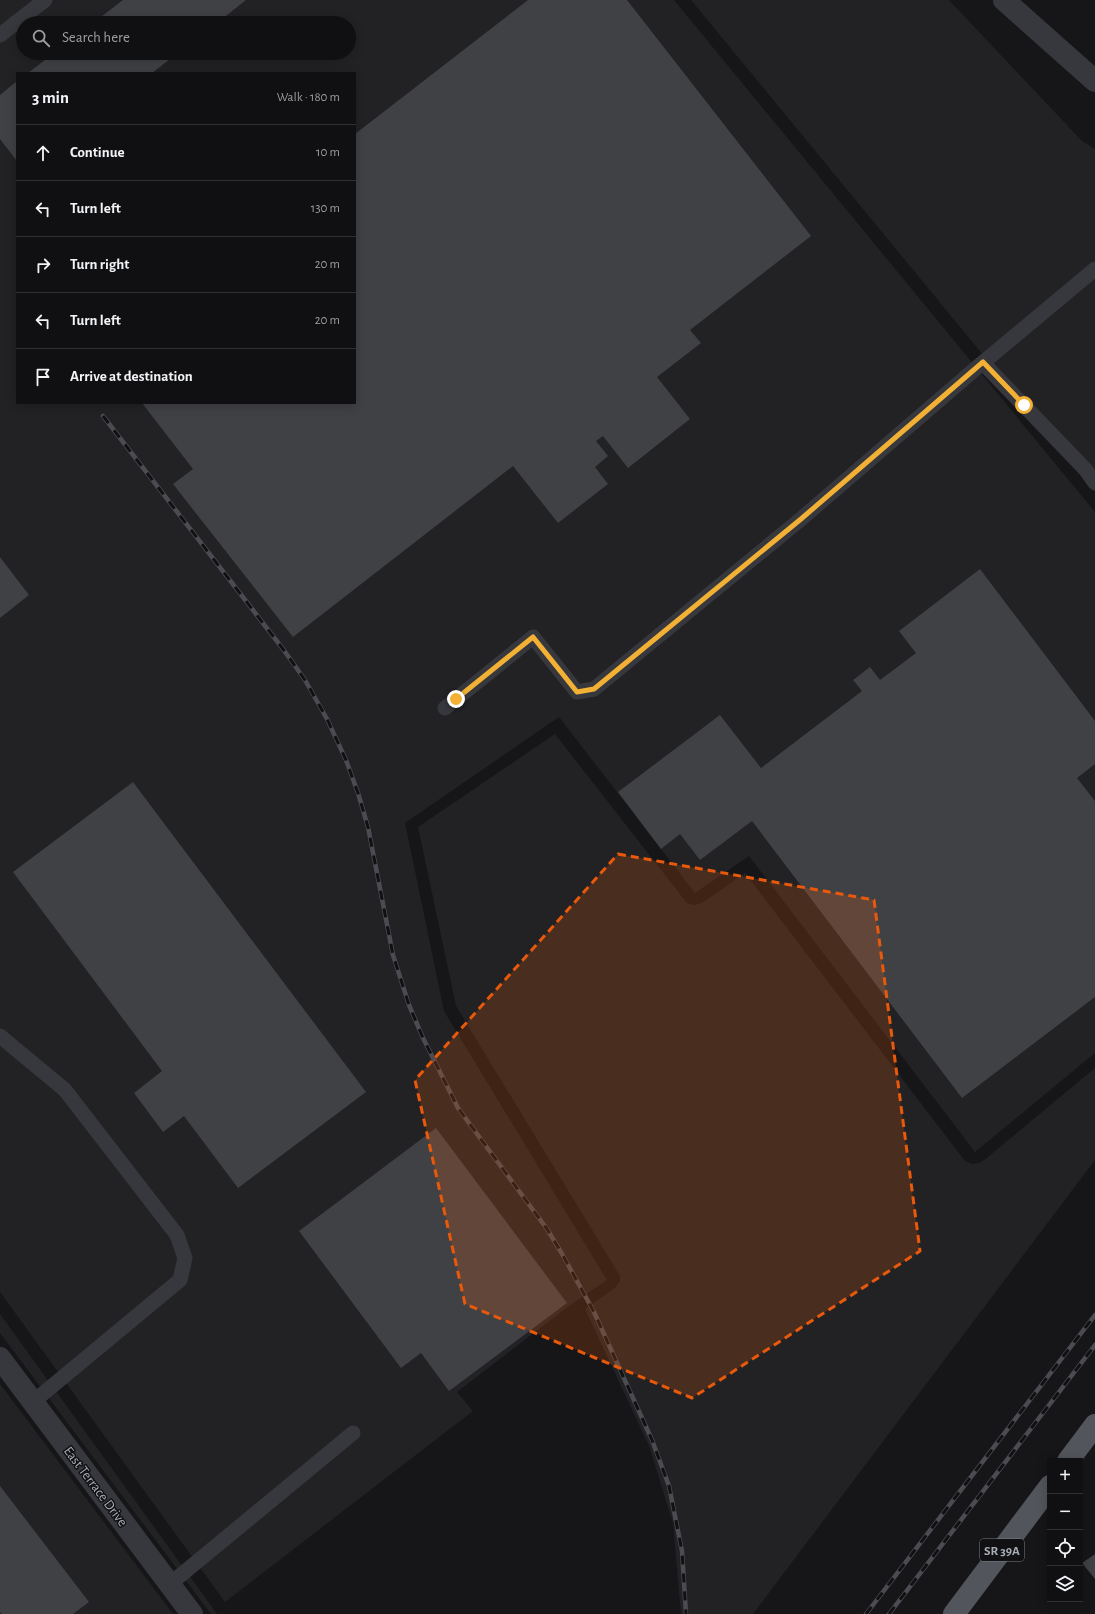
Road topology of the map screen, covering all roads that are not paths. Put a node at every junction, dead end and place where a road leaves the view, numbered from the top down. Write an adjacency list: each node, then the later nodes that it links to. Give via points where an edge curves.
1 (45, 0): 3 (lane)
2 (1004, 0): 6 (street)
3 (24, 16)
4 (16, 23): 5 (lane)
5 (0, 35)
6 (1095, 81)
7 (1095, 270): 8 (lane)
8 (983, 362): 9 (lane, via 1085,469); 10 (lane, via 801,519 594,689 577,692 533,637)
9 (1095, 483)
10 (445, 708)
11 (0, 1036): 13 (lane, via 65,1090 177,1235 185,1258 180,1280)
12 (0, 1358): 13 (street, East Terrace Drive)
13 (33, 1402): 18 (street, East Terrace Drive)
14 (1095, 1425): 16 (main road)
15 (354, 1433): 18 (lane)
16 (1070, 1458)
17 (1047, 1490): 20 (main road, SR 39A)
18 (170, 1584): 19 (street, East Terrace Drive)
19 (192, 1614)
20 (954, 1614)

